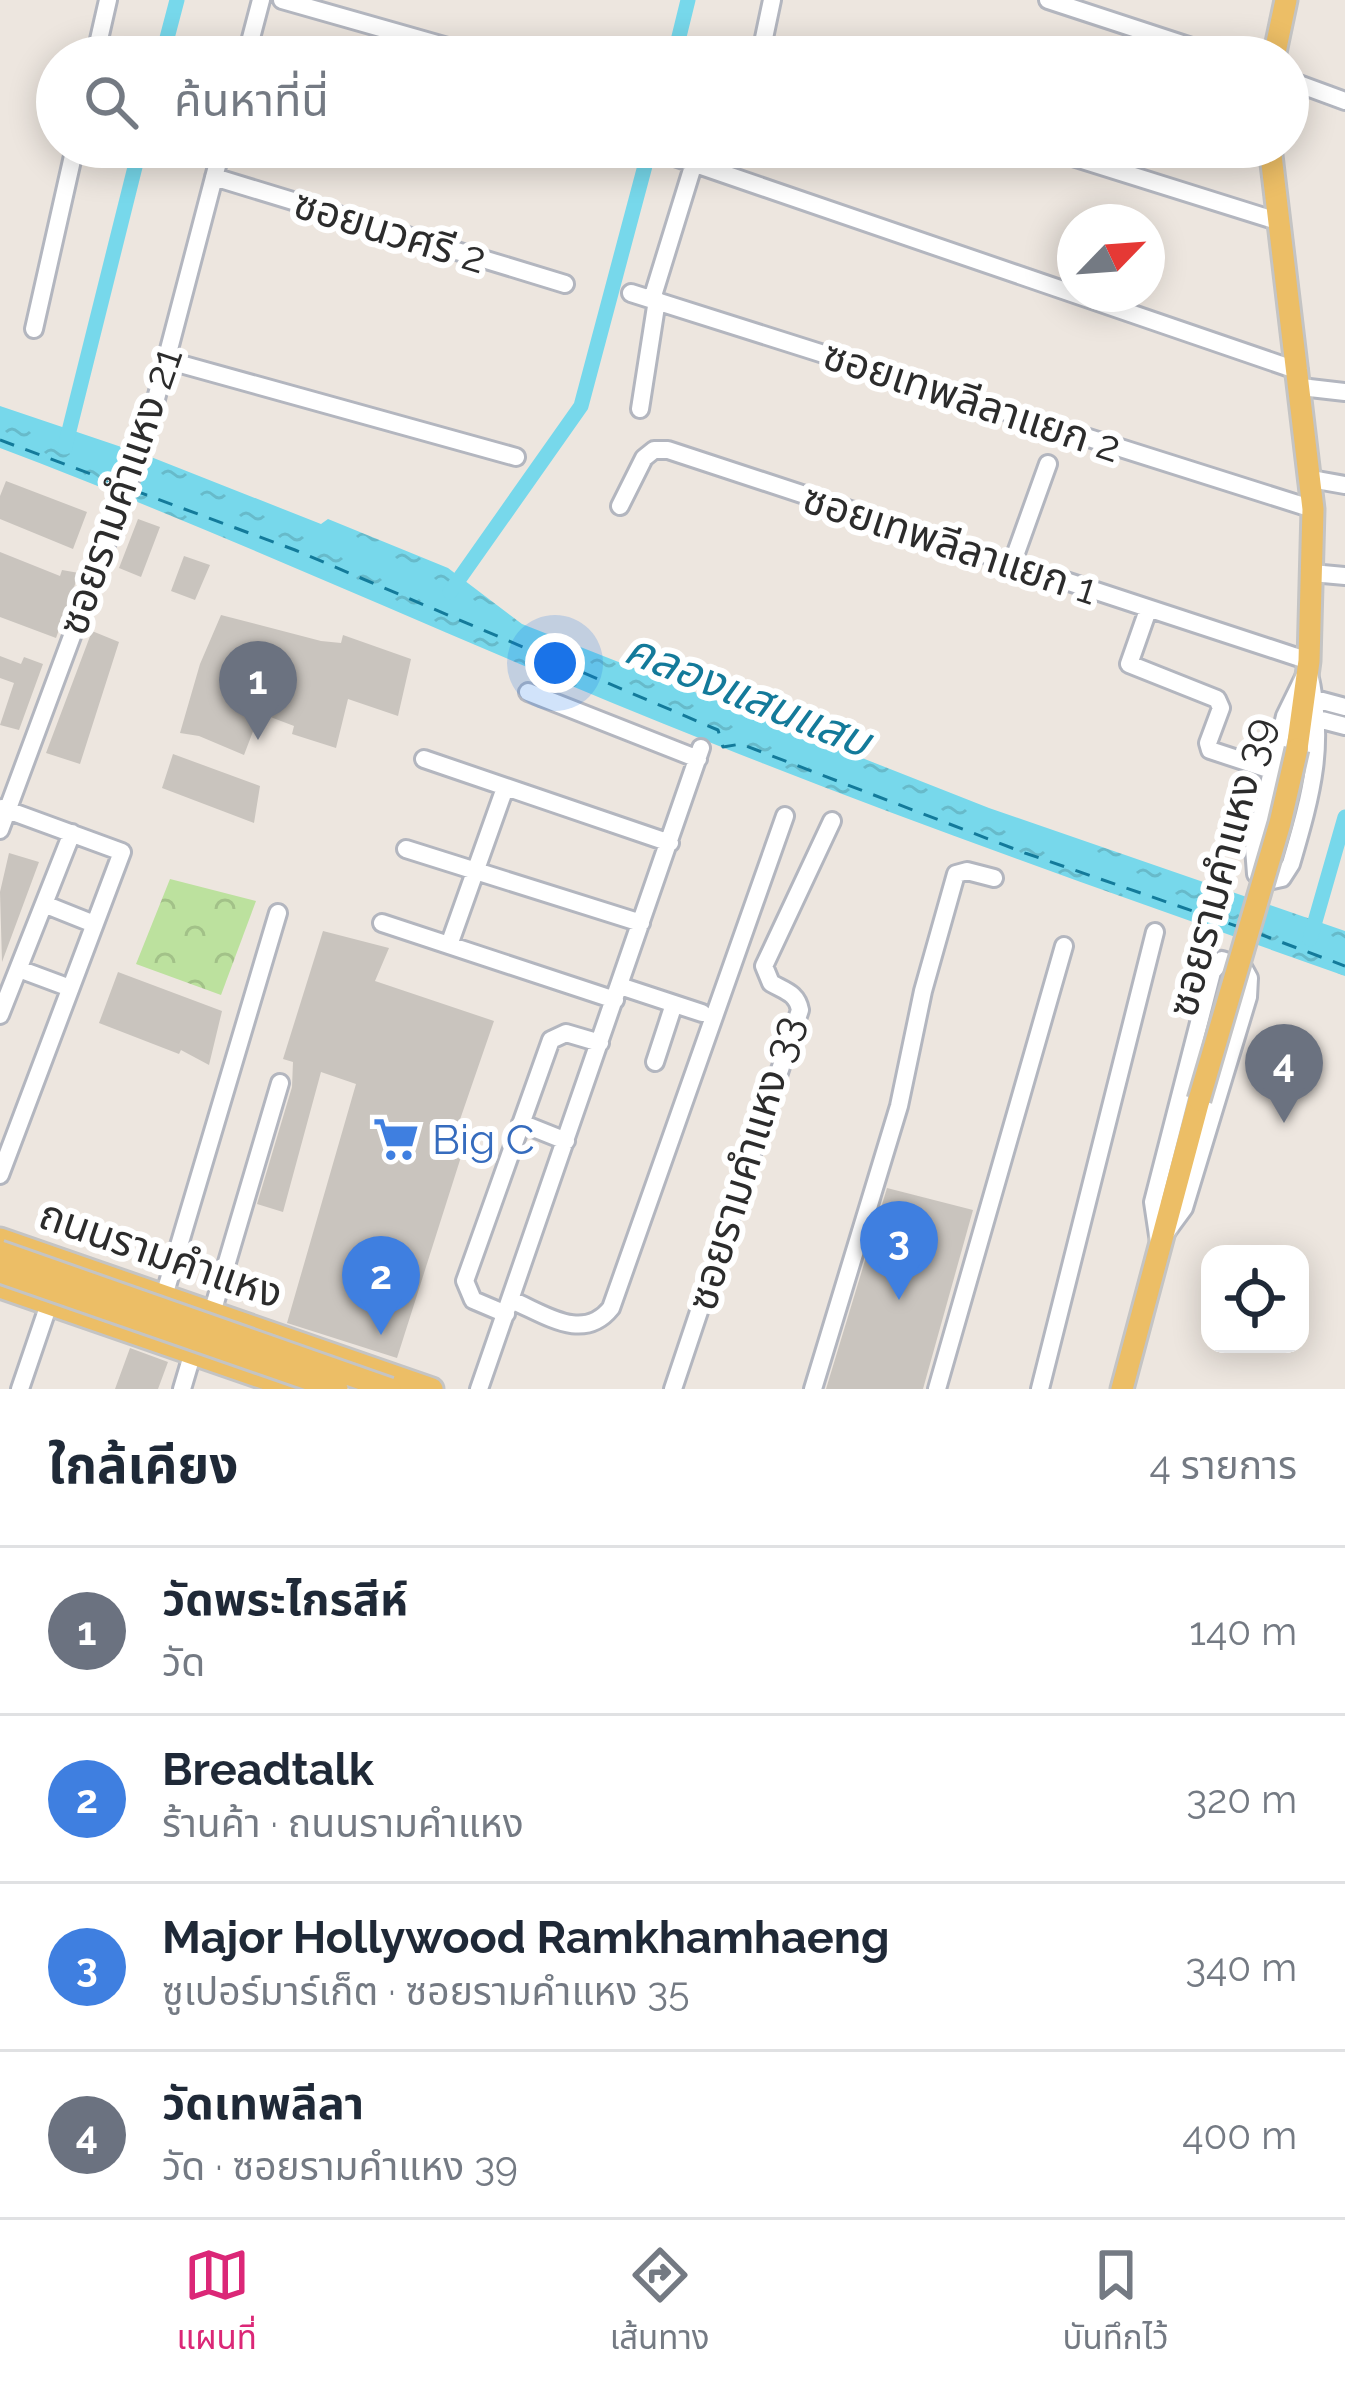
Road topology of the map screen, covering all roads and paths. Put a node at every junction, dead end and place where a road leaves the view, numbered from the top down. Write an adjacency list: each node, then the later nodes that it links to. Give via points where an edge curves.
1 (108, 0): 7 (street)
2 (261, 0): 8 (street)
3 (282, 0): 9 (street)
4 (772, 0): 10 (street)
5 (1048, 0): 11 (street)
6 (1286, 0): 12 (main road)
7 (100, 36)
8 (252, 36)
9 (409, 36)
10 (763, 36)
11 (1158, 36)
12 (1278, 36)
13 (1309, 87): 14 (street)
14 (1345, 100)
15 (70, 168): 26 (street)
16 (216, 168): 21 (street, ซอยรามคำแหง 21)
17 (693, 168): 25 (street)
18 (708, 168): 28 (street)
19 (1107, 168): 22 (street)
20 (1273, 168): 22 (main road, ซอยรามคำแหง 39)
21 (214, 177): 23 (street, ซอยนวศรี 2); 27 (street, ซอยรามคำแหง 21)
22 (1280, 223): 28 (main road, ซอยรามคำแหง 39)
23 (565, 284)
24 (632, 293): 25 (street, ซอยเทพลีลาแยก 2)
25 (655, 299): 30 (street); 36 (street, ซอยเทพลีลาแยก 2)
26 (34, 329)
27 (166, 360): 31 (street); 50 (street, ซอยรามคำแหง 21, via 146,436)
28 (1300, 379): 29 (street); 33 (main road, ซอยรามคำแหง 39)
29 (1345, 392)
30 (640, 409)
31 (516, 457)
32 (1048, 464): 37 (street)
33 (1311, 479): 34 (street); 36 (main road, ซอยรามคำแหง 39)
34 (1345, 485)
35 (620, 506): 37 (street, ซอยเทพลีลาแยก 1, via 644,458 668,450)
36 (1312, 509): 38 (main road, ซอยรามคำแหง 39)
37 (1012, 564): 40 (street, ซอยเทพลีลาแยก 1)
38 (1312, 573): 39 (street); 41 (main road, ซอยรามคำแหง 39)
39 (1345, 576)
40 (1148, 610): 41 (street, ซอยเทพลีลาแยก 1); 48 (street, via 1129,664 1217,699 1210,749)
41 (1308, 665): 43 (street); 48 (street, via 1289,703); 80 (main road, ซอยรามคำแหง 39, bridge, via 1280,824)
42 (528, 692): 55 (street, via 700,754)
43 (1315, 699): 44 (street); 45 (street)
44 (1345, 707)
45 (1318, 719): 46 (street); 48 (street, via 1317,761 1292,864 1268,881 1256,874 1252,857)
46 (1345, 726)
47 (424, 759): 49 (street)
48 (1274, 771)
49 (505, 788): 55 (street); 57 (street)
50 (4, 809): 53 (street, ซอยรามคำแหง 21); 54 (street)
51 (785, 816): 87 (street, via 611,1308 579,1328)
52 (832, 820): 98 (street, ซอยรามคำแหง 33, via 764,966 800,1010)
53 (0, 830)
54 (72, 833): 59 (street); 62 (street, via 122,852)
55 (670, 843): 61 (street)
56 (406, 849): 57 (street)
57 (473, 869): 61 (street); 65 (street)
58 (994, 878): 99 (street, via 956,874 898,1106)
59 (44, 904): 62 (street); 67 (street)
60 (278, 913): 85 (street)
61 (641, 922): 69 (street)
62 (94, 923): 68 (street)
63 (382, 923): 65 (street)
64 (1155, 932): 101 (street)
65 (448, 945): 69 (street)
66 (1064, 946): 100 (street)
67 (19, 969): 68 (street); 72 (street)
68 (70, 988): 78 (street)
69 (617, 993): 70 (street); 73 (street)
70 (674, 1004): 71 (street); 74 (street)
71 (702, 1013)
72 (0, 1015)
73 (600, 1043): 76 (street, via 566,1033 551,1040); 77 (street)
74 (655, 1062)
75 (280, 1083): 88 (street)
76 (521, 1123): 77 (street); 87 (street, via 465,1281 473,1300)
77 (566, 1141): 87 (street)
78 (0, 1175)
79 (0, 1239): 83 (main road, ถนนรามคำแหง)
80 (1159, 1242): 80 (street, ซอยรามคำแหง 39, via 1153,1202 1217,963 1227,960 1243,967 1248,998 1184,1208); 102 (main road, ซอยรามคำแหง 39)
81 (0, 1252): 91 (main road, ถนนรามคำแหง, bridge)
82 (0, 1272): 95 (main road, ถนนรามคำแหง, bridge)
83 (104, 1275): 85 (main road, ถนนรามคำแหง); 89 (main road)
84 (0, 1286): 86 (main road, ถนนรามคำแหง)
85 (164, 1296): 88 (main road, ถนนรามคำแหง)
86 (49, 1304): 89 (main road, ถนนรามคำแหง); 92 (street)
87 (508, 1307): 97 (street)
88 (212, 1313): 91 (main road, ถนนรามคำแหง)
89 (90, 1318): 90 (main road, ถนนรามคำแหง)
90 (193, 1352): 93 (street); 94 (main road, ถนนรามคำแหง)
91 (388, 1384): 96 (main road, ถนนรามคำแหง)
92 (20, 1389)
93 (182, 1389)
94 (296, 1389)
95 (337, 1389)
96 (432, 1389)
97 (479, 1389)
98 (674, 1389)
99 (813, 1389)
100 (938, 1389)
101 (1040, 1389)
102 (1122, 1389)

